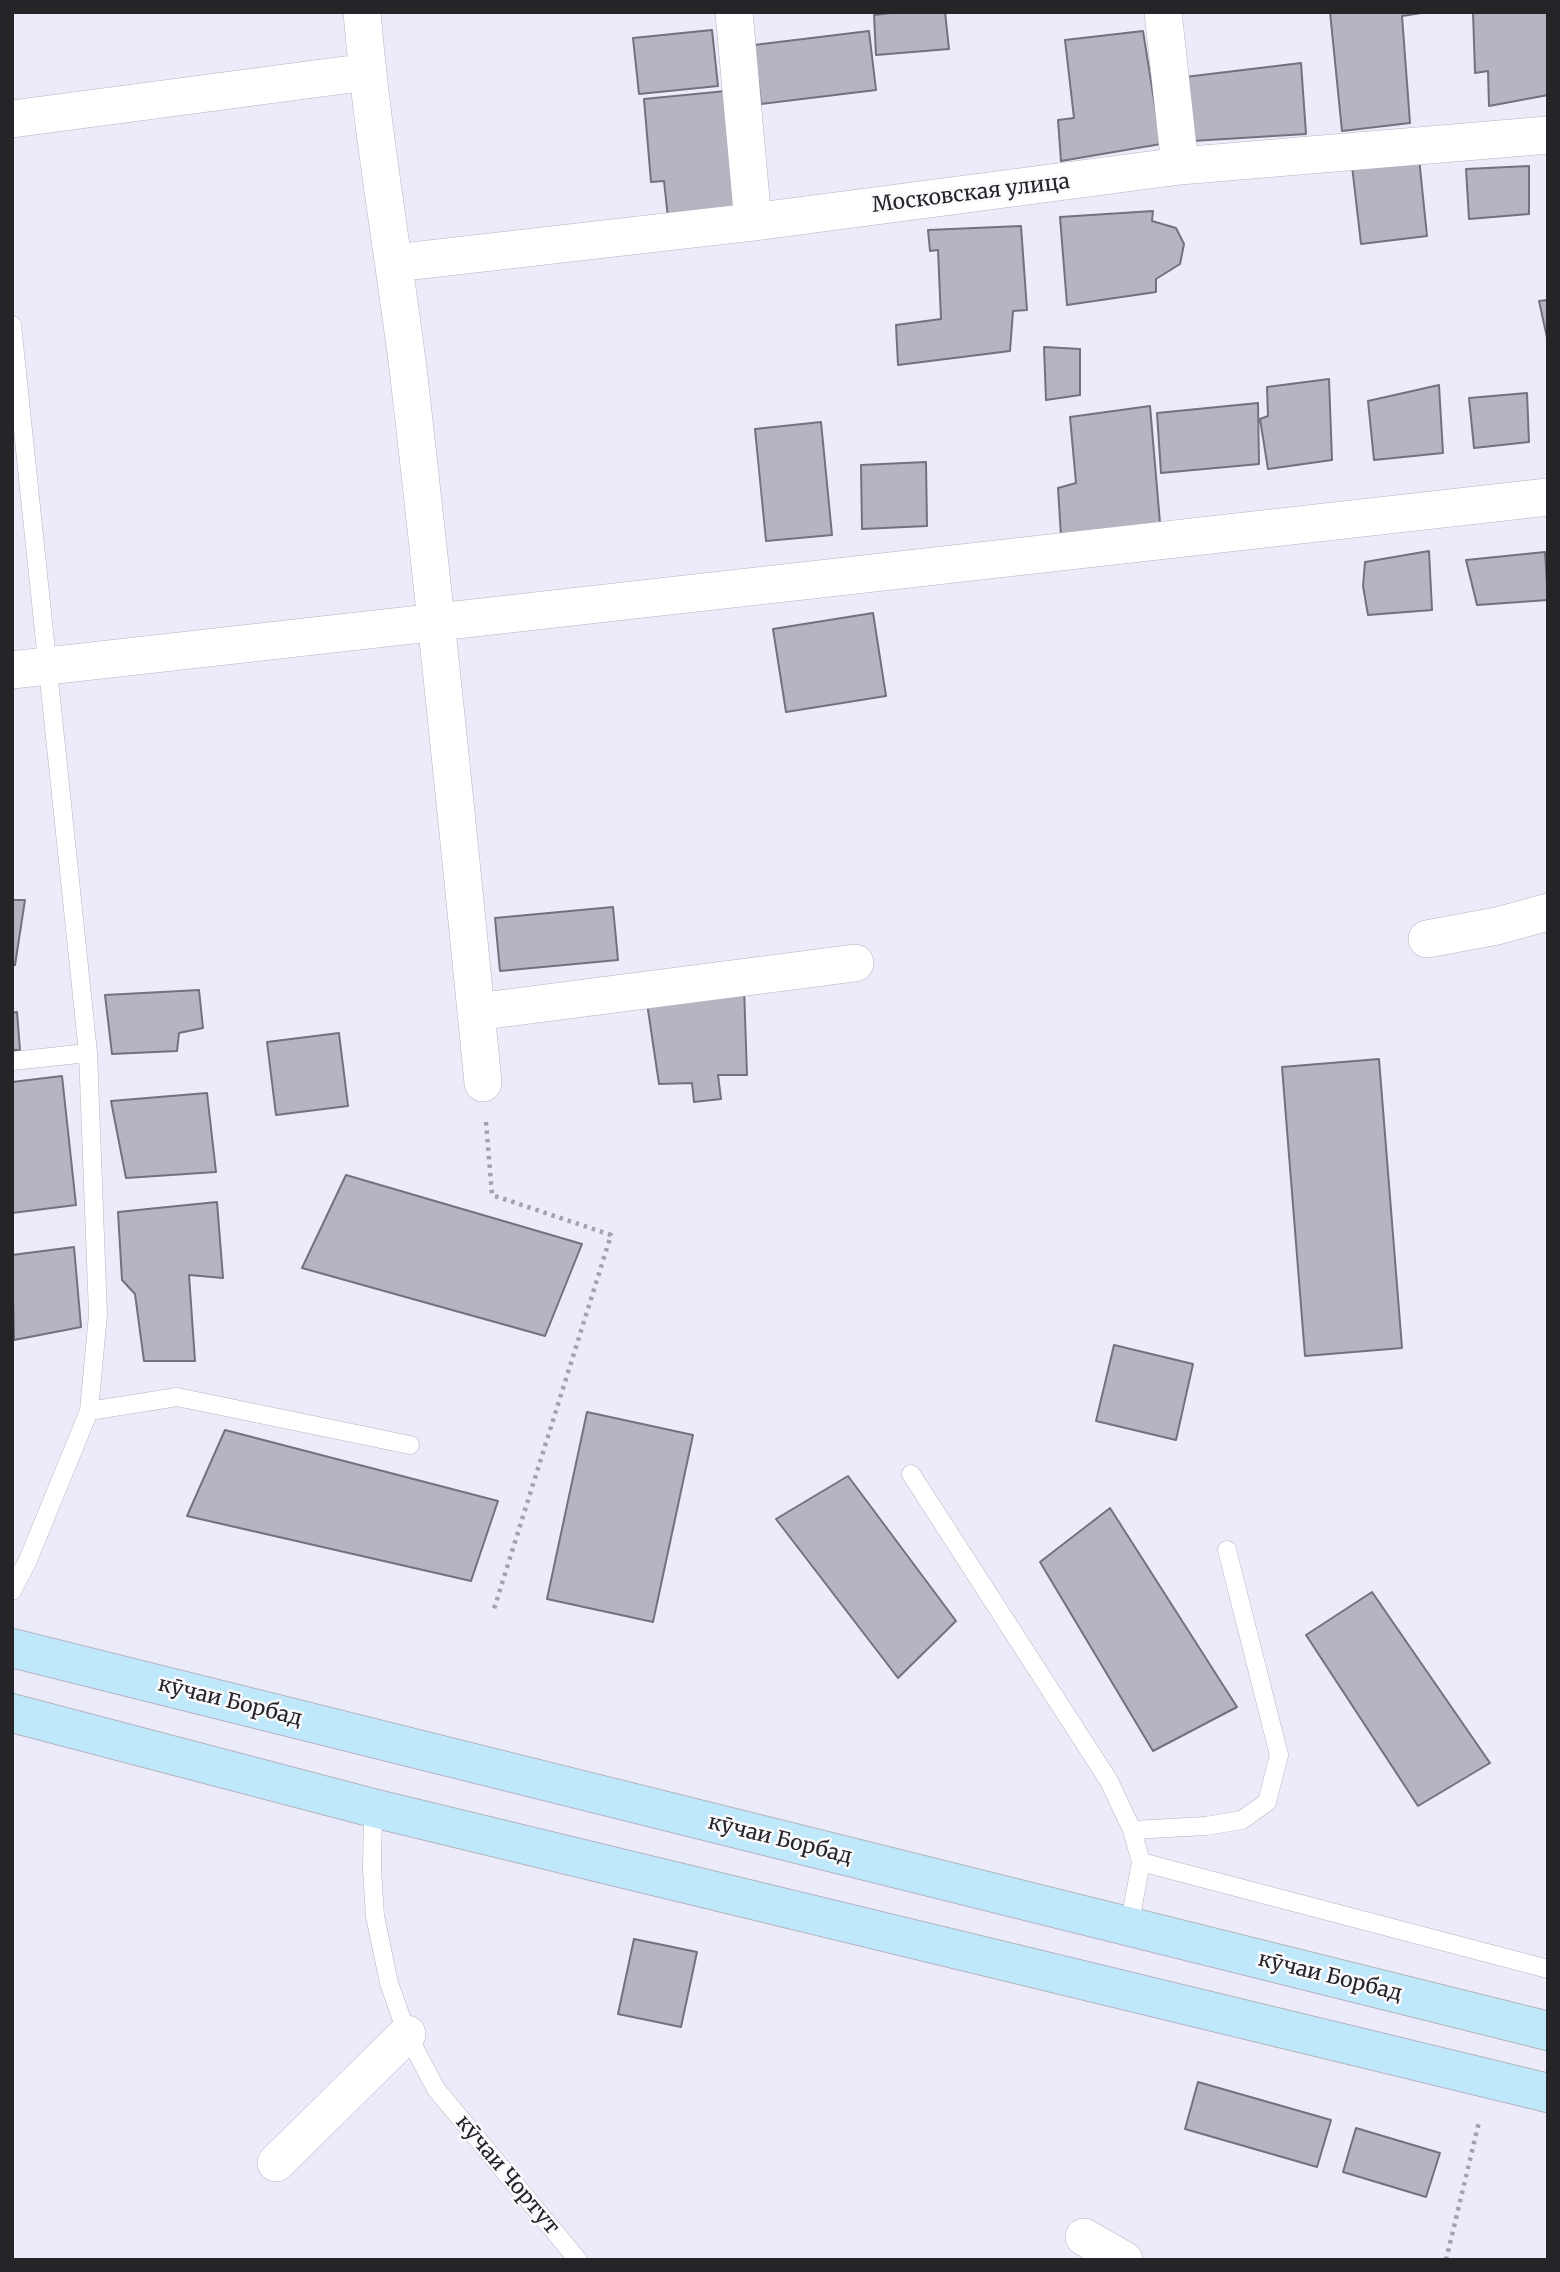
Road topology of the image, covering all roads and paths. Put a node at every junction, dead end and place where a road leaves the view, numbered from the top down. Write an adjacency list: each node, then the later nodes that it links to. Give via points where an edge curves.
1 (362, 12): 4 (street)
2 (734, 12): 8 (street)
3 (1163, 12): 7 (street)
4 (367, 72): 5 (street); 9 (street)
5 (12, 119)
6 (1548, 135): 7 (street, Московская улица)
7 (1180, 166): 8 (street, Московская улица)
8 (753, 222): 9 (street, Московская улица)
9 (395, 263): 12 (street)
10 (12, 325): 13 (lane)
11 (1548, 497): 12 (street)
12 (438, 624): 13 (street); 18 (street)
13 (48, 666): 14 (street); 19 (lane)
14 (12, 670)
15 (1548, 912): 16 (street)
16 (1427, 939)
17 (855, 962): 18 (street)
18 (476, 1012): 21 (street)
19 (88, 1053): 20 (lane); 22 (lane, via 97,1314)
20 (12, 1061)
21 (482, 1083): 28 (path, via 492,1195 611,1235)
22 (89, 1411): 23 (lane, via 177,1397); 26 (lane)
23 (410, 1445)
24 (911, 1474): 32 (lane, via 1109,1781)
25 (1227, 1550): 32 (lane, via 1279,1755 1267,1802 1242,1820)
26 (20, 1558): 27 (lane)
27 (12, 1591)
28 (494, 1609)
29 (12, 1648): 34 (main road, кӯчаи Борбад)
30 (12, 1713): 31 (main road)
31 (373, 1808): 37 (lane, кӯчаи Чортут, via 375,1916 389,1983); 38 (main road)
32 (1132, 1830): 33 (lane)
33 (1141, 1862): 34 (lane); 35 (lane)
34 (1129, 1927): 36 (main road, кӯчаи Борбад)
35 (1548, 1969)
36 (1548, 2031)
37 (407, 2034): 40 (street); 42 (lane, кӯчаи Чортут, via 436,2090)
38 (1548, 2093)
39 (1479, 2122): 44 (path)
40 (276, 2163)
41 (1084, 2237): 43 (street)
42 (578, 2260)
43 (1124, 2260)
44 (1446, 2260)

